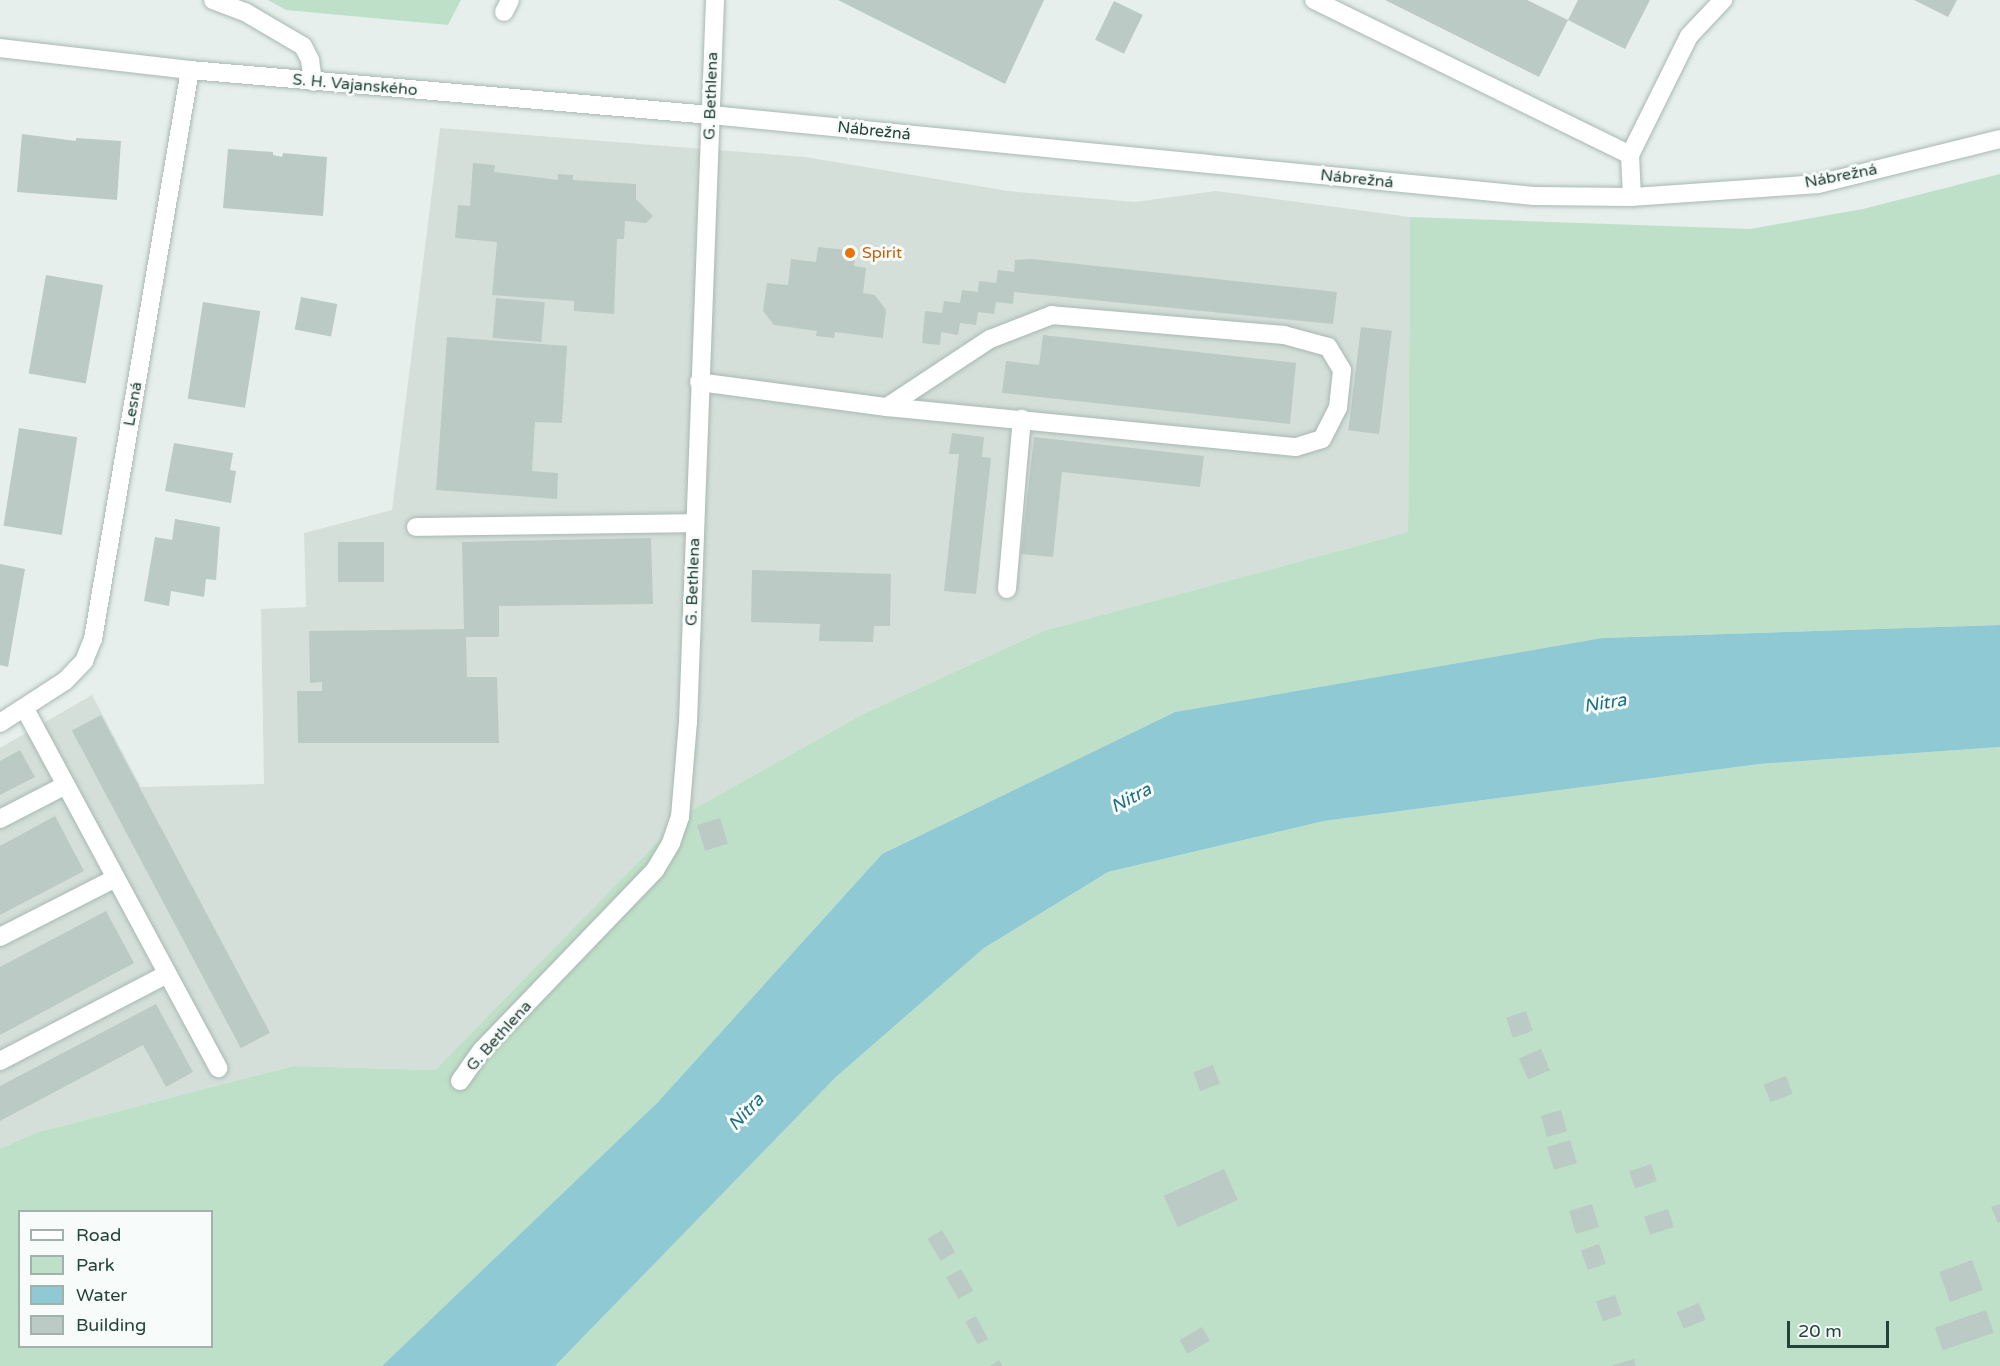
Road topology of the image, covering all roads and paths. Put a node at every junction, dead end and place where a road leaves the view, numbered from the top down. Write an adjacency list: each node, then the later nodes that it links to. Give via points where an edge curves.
1 (213, 0): 7 (street, via 245,12 303,46)
2 (715, 0): 8 (street, G. Bethlena)
3 (1314, 0): 10 (street)
4 (1723, 0): 10 (street, via 1689,36)
5 (0, 48): 6 (street, S. H. Vajanského)
6 (190, 70): 7 (street, S. H. Vajanského); 18 (street, Lesná, via 93,639 84,661 65,681)
7 (313, 82): 8 (street, S. H. Vajanského)
8 (711, 115): 11 (street, Nábrežná, via 1522,195); 12 (street, G. Bethlena)
9 (2000, 139): 11 (street, Nábrežná, via 1818,184)
10 (1630, 155): 11 (street)
11 (1632, 197)
12 (699, 382): 13 (street); 15 (street, G. Bethlena)
13 (887, 407): 14 (street); 14 (street, via 990,339 1052,315 1284,335 1328,347 1342,370 1338,408 1322,439 1296,447)
14 (1022, 419): 17 (street)
15 (694, 523): 16 (street); 27 (street, G. Bethlena, via 686,772 671,843 655,870 482,1050)
16 (416, 527)
17 (1006, 589)
18 (25, 709): 19 (street, Lesná); 20 (street)
19 (0, 723)
20 (66, 785): 21 (street); 22 (street)
21 (0, 819)
22 (116, 878): 23 (street); 24 (street)
23 (0, 937)
24 (167, 974): 25 (street); 26 (street)
25 (0, 1061)
26 (218, 1068)
27 (460, 1081)

